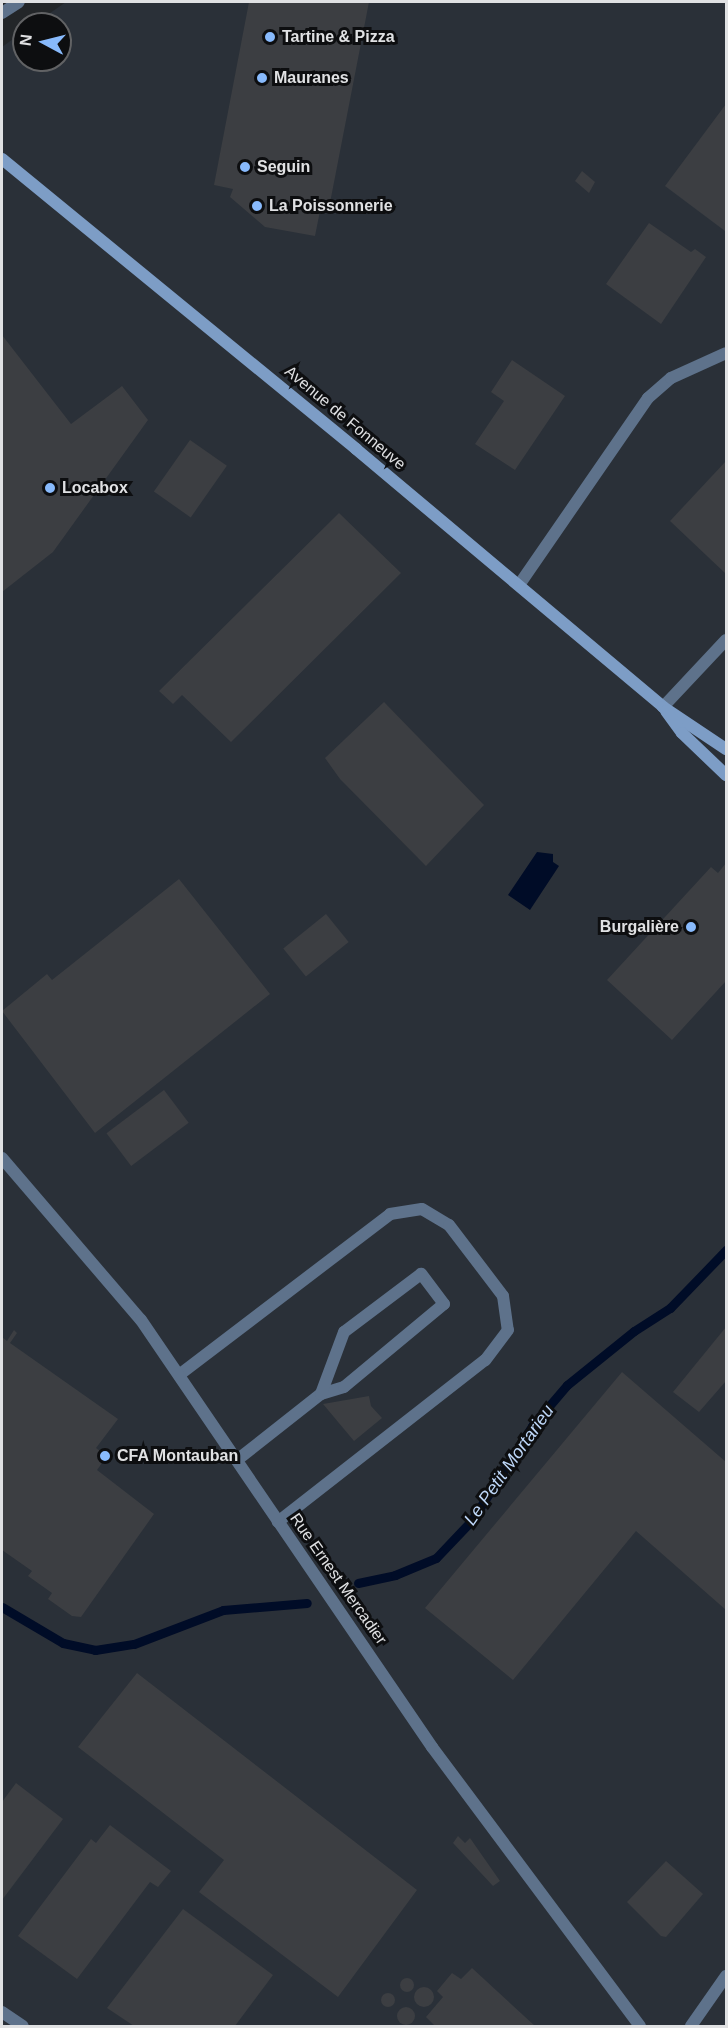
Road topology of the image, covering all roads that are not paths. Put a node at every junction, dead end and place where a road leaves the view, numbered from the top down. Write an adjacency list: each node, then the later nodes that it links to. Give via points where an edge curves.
1 (19, 2): 2 (street)
2 (2, 13)
3 (2, 159): 5 (street, Avenue de Fonneuve)
4 (726, 353): 5 (street, via 671,378 648,398)
5 (519, 585): 7 (street, Avenue de Fonneuve)
6 (726, 640): 7 (street)
7 (663, 707): 8 (street, Avenue de Fonneuve); 9 (street, Avenue de Fonneuve, via 682,733)
8 (726, 749)
9 (726, 775)
10 (2, 1158): 11 (street, Rue Ernest Mercadier, via 141,1320)
11 (179, 1375): 13 (street, Rue Ernest Mercadier); 14 (street, via 390,1214 422,1209 449,1225 503,1296 508,1330 485,1360)
12 (321, 1394): 12 (street, via 344,1386 444,1304 421,1274 344,1332); 13 (street)
13 (237, 1460): 14 (street, Rue Ernest Mercadier)
14 (278, 1522): 18 (street, Rue Ernest Mercadier, via 432,1748)
15 (726, 1976): 19 (street)
16 (2, 2012): 17 (street)
17 (23, 2026)
18 (640, 2026)
19 (691, 2026)

